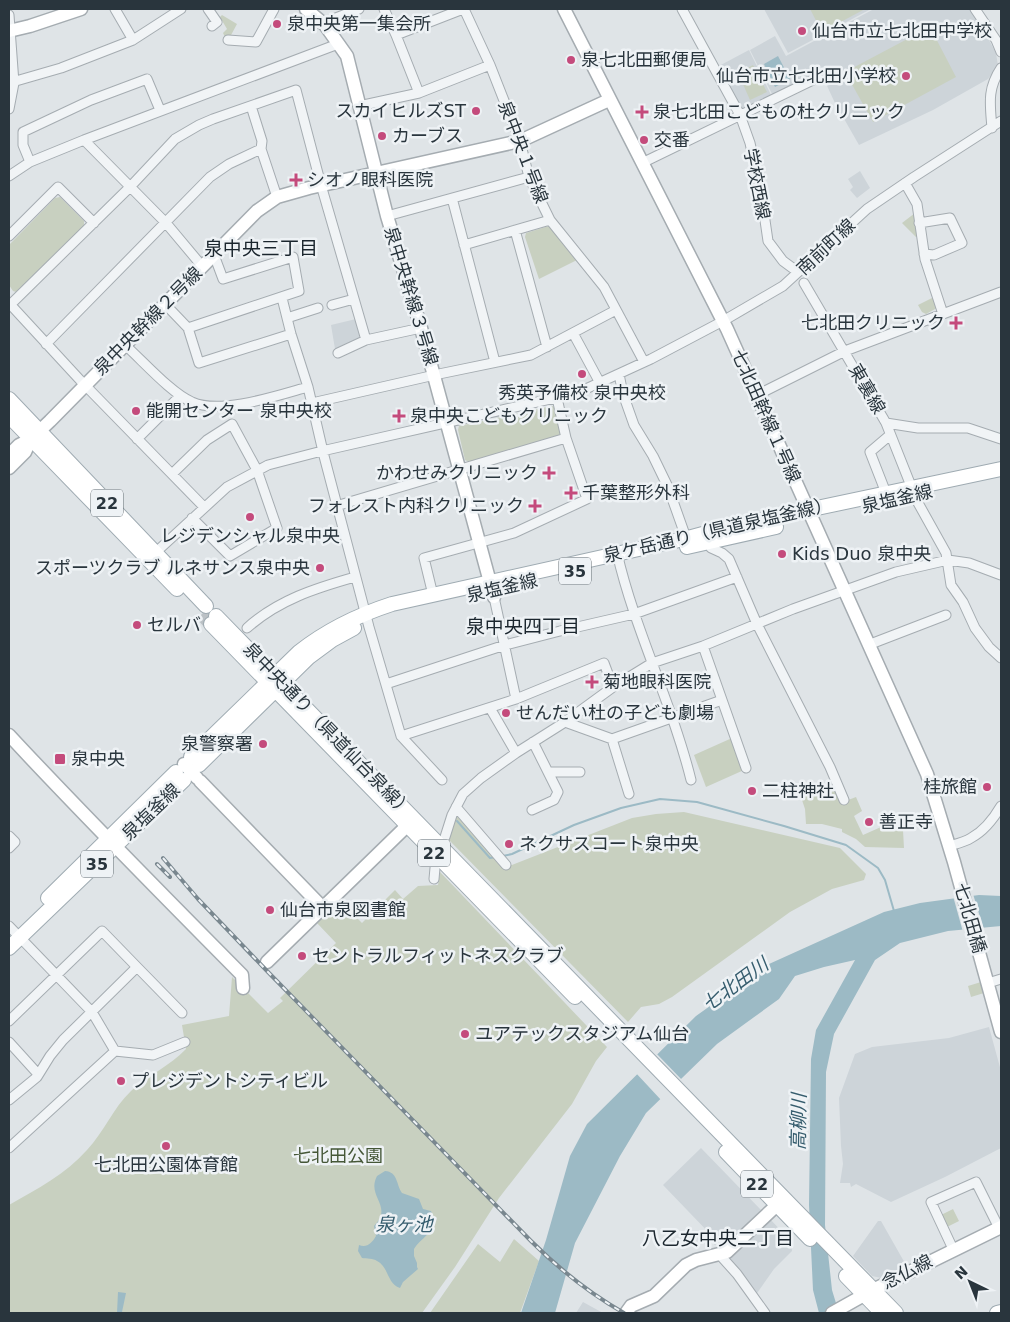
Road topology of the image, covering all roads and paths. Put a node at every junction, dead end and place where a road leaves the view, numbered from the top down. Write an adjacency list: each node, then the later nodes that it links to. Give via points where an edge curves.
1 (80, 9): 16 (street)
2 (115, 9): 18 (street)
3 (181, 9): 18 (street)
4 (208, 9): 15 (street, via 217,22)
5 (274, 9): 19 (street, via 256,42)
6 (306, 9): 14 (street, 泉中央幹線３号線)
7 (359, 9): 14 (street)
8 (384, 9): 17 (street)
9 (463, 9): 17 (street); 22 (street, 泉中央１号線)
10 (564, 9): 27 (street, 七北田幹線１号線)
11 (682, 9): 32 (street, 学校西線)
12 (975, 9): 21 (street)
13 (9, 15): 16 (street)
14 (322, 23): 20 (street, 泉中央幹線３号線)
15 (212, 26)
16 (9, 30): 25 (street)
17 (396, 34): 26 (street)
18 (133, 40): 25 (street)
19 (228, 40)
20 (338, 44): 29 (street, 泉中央幹線３号線, via 347,56); 31 (street)
21 (1001, 52)
22 (490, 65): 26 (street); 36 (street, 泉中央１号線)
23 (1001, 68): 34 (street, via 991,85)
24 (817, 78): 32 (street)
25 (11, 83): 30 (street)
26 (419, 93): 29 (street)
27 (609, 100): 36 (street, 泉中央幹線２号線); 39 (street, 七北田幹線１号線)
28 (251, 106): 37 (street, via 262,141); 44 (street, via 296,90); 45 (street, via 199,125 175,140)
29 (359, 106): 40 (street, 泉中央幹線３号線)
30 (9, 109)
31 (160, 110): 35 (street); 38 (street, via 147,79 111,92 23,132 23,145)
32 (740, 115): 39 (street); 59 (street, 学校西線, via 762,193 768,241 783,261)
33 (1001, 122): 34 (street, 南前町線)
34 (992, 128): 43 (street, 南前町線)
35 (84, 140): 38 (street); 45 (street)
36 (520, 141): 40 (street, 泉中央幹線２号線); 42 (street, 泉中央１号線)
37 (261, 149): 46 (street); 51 (street, via 210,177)
38 (30, 162): 41 (street)
39 (642, 164): 71 (street, 七北田幹線１号線)
40 (376, 173): 44 (street, 泉中央幹線２号線); 48 (street, 泉中央幹線３号線)
41 (9, 176)
42 (529, 177): 47 (street); 49 (street, 泉中央１号線)
43 (905, 183): 52 (street, via 916,204); 59 (street, 南前町線, via 867,209)
44 (321, 185): 46 (street, 泉中央幹線２号線); 63 (street)
45 (130, 188): 50 (street); 51 (street)
46 (277, 197): 56 (street, 泉中央幹線２号線)
47 (452, 198): 48 (street); 55 (street)
48 (387, 216): 73 (street, 泉中央幹線３号線)
49 (550, 220): 53 (street); 68 (street, 泉中央１号線, via 604,287)
50 (94, 223): 54 (street, via 58,187); 64 (street)
51 (166, 223): 58 (street); 77 (street)
52 (920, 223): 57 (street); 57 (street, via 950,218 962,243 934,256)
53 (515, 230): 55 (street); 79 (street)
54 (9, 236)
55 (464, 244): 82 (street)
56 (214, 254): 58 (street, 泉中央幹線２号線); 62 (street, via 223,279 293,258 299,291)
57 (924, 254): 69 (street)
58 (202, 266): 65 (street, 泉中央幹線２号線)
59 (798, 272): 71 (street, 南前町線, via 783,286)
60 (804, 283): 80 (street, 東裏線)
61 (1001, 292): 69 (street)
62 (282, 298): 70 (street); 72 (street)
63 (354, 298): 66 (street); 76 (street)
64 (9, 304): 77 (street)
65 (165, 304): 72 (street); 78 (street, 泉中央幹線２号線)
66 (332, 305)
67 (318, 308): 70 (street)
68 (616, 310): 74 (street); 83 (street, 泉中央１号線)
69 (944, 314): 80 (street)
70 (287, 318): 75 (street)
71 (723, 321): 83 (street, 南前町線); 89 (street, 七北田幹線１号線)
72 (188, 328): 75 (street, via 200,363)
73 (421, 328): 76 (street); 85 (street, 泉中央幹線３号線)
74 (573, 333): 79 (street); 86 (street)
75 (291, 334): 88 (street)
76 (366, 340): 81 (street)
77 (46, 344): 87 (street)
78 (125, 344): 87 (street, 泉中央幹線２号線); 90 (street)
79 (547, 348): 82 (street, via 531,355)
80 (845, 351): 89 (street); 96 (street, 東裏線)
81 (338, 353)
82 (495, 362): 85 (street)
83 (644, 362): 84 (street, 南前町線)
84 (619, 374): 86 (street, 南前町線); 117 (street, via 622,394 634,425 657,464)
85 (434, 375): 93 (street); 95 (street, 泉中央幹線３号線)
86 (600, 383): 91 (street, 南前町線)
87 (84, 385): 97 (street, 泉中央幹線２号線); 99 (street)
88 (308, 387): 90 (street, via 240,405 202,405); 93 (street)
89 (757, 395): 114 (street, 七北田幹線１号線)
90 (180, 396): 99 (street)
91 (557, 398): 95 (street, 南前町線); 100 (street)
92 (9, 399): 97 (main road, 泉中央通り（県道仙台泉線） / 22)
93 (312, 402): 102 (street)
94 (9, 416): 97 (main road, 泉中央通り（県道仙台泉線） / 22)
95 (446, 423): 102 (street, 南前町線); 105 (street, 泉中央幹線３号線)
96 (886, 423): 98 (street, 東裏線); 101 (street, via 918,428 968,428)
97 (35, 435): 103 (street); 104 (street, via 25,452); 119 (main road, 泉中央通り（県道仙台泉線） / 22); 129 (main road, 泉中央通り（県道仙台泉線） / 22)
98 (890, 435): 110 (street, via 870,452); 111 (street, 東裏線)
99 (137, 438): 108 (street)
100 (566, 438): 105 (street); 116 (street, via 588,499 514,533)
101 (1001, 439)
102 (322, 451): 107 (street, 南前町線); 112 (street)
103 (9, 455)
104 (9, 468)
105 (459, 469): 112 (street); 116 (street, 泉中央幹線３号線)
106 (1001, 469): 111 (main road, 泉ケ岳通り（県道泉塩釜線） / 35)
107 (257, 470): 108 (street, via 232,424 207,440); 113 (street, 南前町線, via 227,487); 115 (street, via 278,528 230,556)
108 (172, 474): 113 (street)
109 (1001, 476): 111 (main road, 泉塩釜線 / 35)
110 (886, 493): 111 (main road, 泉ケ岳通り（県道泉塩釜線） / 35); 114 (main road, 泉ケ岳通り（県道泉塩釜線） / 35)
111 (914, 494): 114 (main road, 泉塩釜線 / 35); 121 (street, 東裏線)
112 (336, 506): 123 (street)
113 (204, 507): 115 (street, 南前町線)
114 (811, 514): 117 (main road, 泉ケ岳通り（県道泉塩釜線） / 35, via 732,526); 118 (main road, 泉塩釜線 / 35); 126 (street, 七北田幹線１号線)
115 (192, 518): 119 (street, 南前町線)
116 (479, 542): 125 (street, 泉中央幹線３号線); 127 (street, via 424,558)
117 (690, 542): 118 (main road, 泉塩釜線 / 35); 120 (main road, 泉塩釜線 / 35)
118 (709, 542): 124 (street, via 711,548 729,559)
119 (155, 553): 129 (main road, 泉中央通り（県道仙台泉線） / 22)
120 (618, 557): 125 (main road, 泉塩釜線 / 35); 128 (street)
121 (948, 560): 122 (street, via 969,563); 126 (street, via 896,572); 137 (street, 東裏線, via 951,585 975,628)
122 (1001, 575)
123 (356, 577): 131 (street); 133 (street, via 296,596)
124 (737, 577): 128 (street); 132 (street)
125 (492, 590): 127 (main road, 35); 131 (main road, 泉塩釜線 / 35); 134 (street)
126 (844, 591): 132 (street); 135 (street, 七北田幹線１号線)
127 (433, 595): 131 (main road, 35, via 392,604)
128 (634, 614): 134 (street); 138 (street)
129 (209, 615): 139 (main road, 泉中央通り（県道仙台泉線） / 22)
130 (946, 615): 135 (street)
131 (367, 618): 139 (main road, 泉塩釜線 / 35); 140 (street)
132 (757, 624): 136 (street); 159 (street)
133 (247, 628)
134 (506, 645): 140 (street); 142 (street)
135 (868, 645): 167 (street, 七北田幹線１号線, via 927,774)
136 (703, 646): 138 (street); 143 (street)
137 (1001, 658)
138 (652, 663): 141 (street); 145 (street)
139 (275, 683): 153 (main road, 泉塩釜線 / 35); 163 (main road, 泉中央通り（県道仙台泉線） / 22)
140 (386, 684): 148 (street)
141 (613, 687): 142 (street, via 604,663); 146 (street)
142 (516, 699): 144 (street)
143 (722, 700): 145 (street); 152 (street)
144 (490, 708): 148 (street); 151 (street)
145 (672, 718): 149 (street); 157 (street)
146 (565, 722): 149 (street); 150 (street)
147 (9, 735): 166 (street)
148 (401, 736): 156 (street)
149 (612, 739): 158 (street)
150 (533, 742): 151 (street); 154 (street)
151 (516, 753): 161 (street, via 463,794)
152 (746, 768)
153 (189, 770): 166 (main road, 35); 173 (street)
154 (548, 772): 155 (street); 162 (street, via 558,792 554,800)
155 (580, 772)
156 (442, 780)
157 (691, 780)
158 (629, 794)
159 (844, 800)
160 (1001, 806): 167 (street, via 994,818 971,839)
161 (456, 807): 165 (street); 170 (street)
162 (532, 810)
163 (412, 822): 173 (street); 190 (main road, 泉中央通り（県道仙台泉線） / 22)
164 (9, 836): 168 (street, via 15,842)
165 (445, 837)
166 (111, 842): 174 (main road, 35); 180 (street, via 242,975)
167 (949, 846): 169 (street, 七北田幹線１号線)
168 (9, 848)
169 (954, 862): 178 (street, 七北田橋)
170 (505, 863)
171 (435, 868): 172 (street)
172 (434, 880)
173 (323, 908): 175 (street)
174 (12, 936): 177 (street)
175 (267, 962)
176 (138, 967): 177 (street, via 102,931); 181 (street); 182 (street)
177 (56, 976): 181 (street); 183 (street)
178 (987, 978): 179 (street); 184 (street)
179 (1001, 980)
180 (243, 988)
181 (92, 1012): 187 (street); 188 (street, via 63,1040)
182 (182, 1013)
183 (9, 1021)
184 (1001, 1032)
185 (9, 1042): 188 (street)
186 (184, 1042): 187 (street, via 153,1056)
187 (115, 1051): 191 (street)
188 (38, 1074): 189 (street)
189 (9, 1100)
190 (714, 1133): 192 (main road, 22); 193 (main road, 22)
191 (10, 1145)
192 (777, 1205): 193 (main road, 22); 196 (street, via 727,1252)
193 (804, 1226): 197 (main road, 22)
194 (1000, 1227): 195 (street, 念仏線); 195 (street, via 976,1182 931,1202)
195 (953, 1249): 197 (street, 念仏線)
196 (719, 1254): 200 (street, via 686,1265 654,1296 631,1306); 201 (street)
197 (868, 1292): 198 (street, 念仏線); 202 (main road, 22); 203 (main road, 22)
198 (837, 1310)
199 (1001, 1312): 204 (main road)
200 (626, 1313)
201 (765, 1313)
202 (882, 1313)
203 (896, 1313)
204 (997, 1313)

